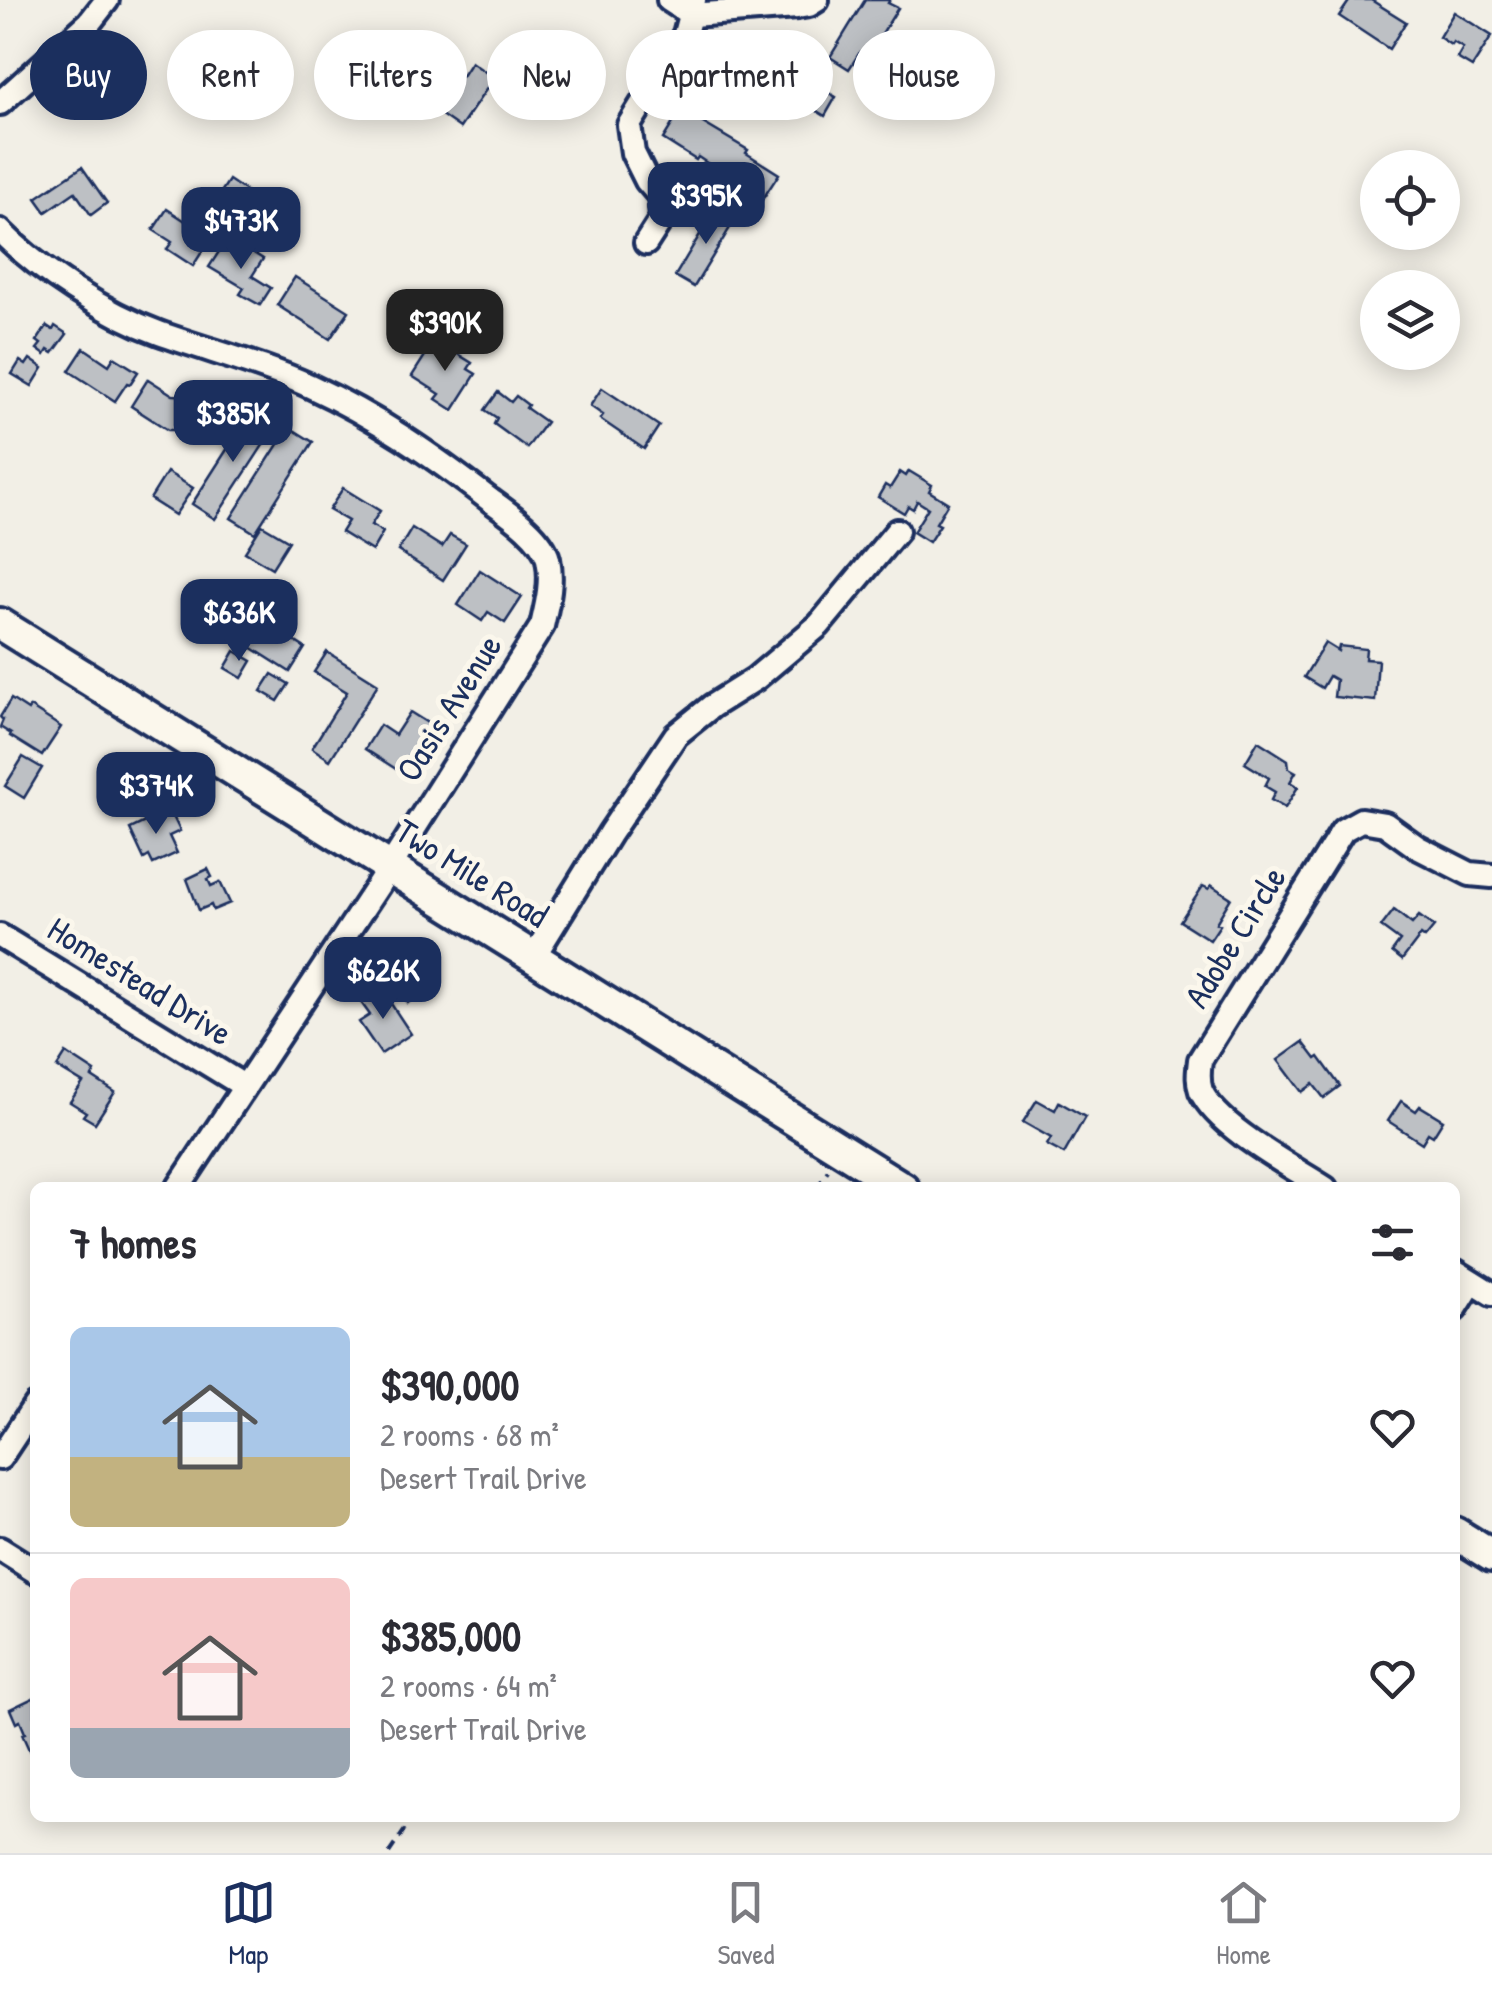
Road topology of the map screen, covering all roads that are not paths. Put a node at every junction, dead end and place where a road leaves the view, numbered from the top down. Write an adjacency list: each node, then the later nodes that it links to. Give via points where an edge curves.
1 (107, 0): 5 (street)
2 (668, 0): 4 (street)
3 (817, 0): 4 (street, via 797,7)
4 (693, 8): 7 (street, via 686,34 629,125 633,153 660,196 662,218)
5 (0, 102)
6 (0, 231): 10 (street, Oasis Avenue, via 97,304 154,332 307,384 380,421 524,526 547,555 550,589 542,626)
7 (646, 243)
8 (897, 531): 13 (street, via 818,625 676,736)
9 (0, 624): 10 (main road, Two Mile Road)
10 (390, 866): 13 (main road, Two Mile Road); 14 (street, Oasis Avenue)
11 (1492, 876): 17 (street, Adobe Circle, via 1470,874 1385,824 1361,820 1343,830 1200,1060 1200,1090 1212,1109)
12 (0, 936): 14 (street, Homestead Drive)
13 (534, 956): 16 (main road, Two Mile Road)
14 (244, 1086): 15 (street, Oasis Avenue)
15 (182, 1182)
16 (894, 1182)
17 (1316, 1182)
18 (30, 1412): 19 (street)
19 (0, 1458)
20 (1460, 1536): 22 (main road)
21 (0, 1548): 23 (street)
22 (1492, 1556)
23 (30, 1568)

